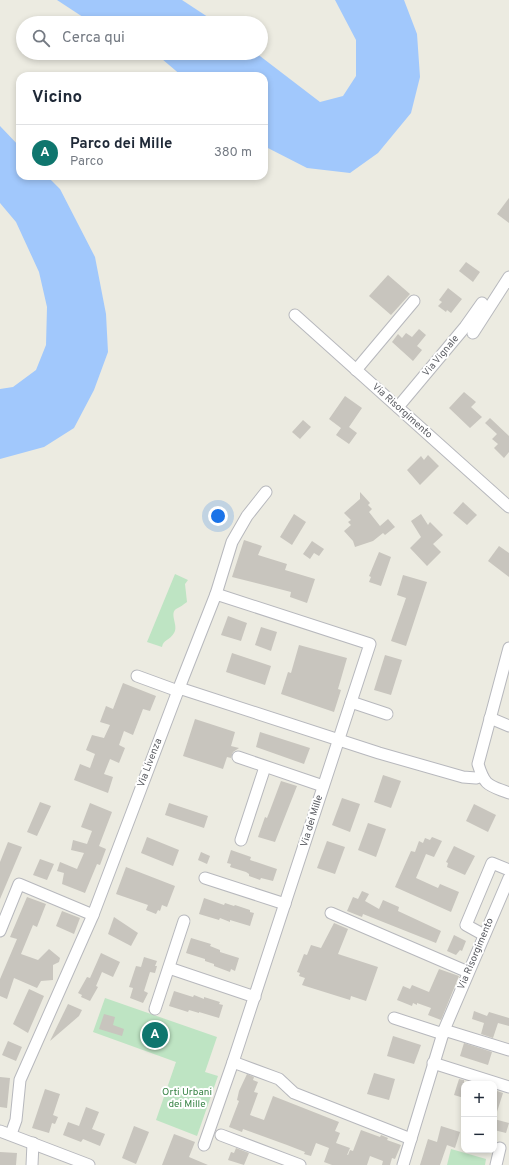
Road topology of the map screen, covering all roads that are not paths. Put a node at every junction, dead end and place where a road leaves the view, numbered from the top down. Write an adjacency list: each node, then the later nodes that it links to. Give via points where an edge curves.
1 (509, 276): 5 (street, Via Vignale)
2 (414, 301): 6 (street)
3 (482, 303): 7 (street, Via Vignale)
4 (295, 314): 6 (street, Via Risorgimento)
5 (473, 333)
6 (356, 370): 7 (street, Via Risorgimento)
7 (398, 407): 9 (street, Via Risorgimento)
8 (266, 492): 10 (street, via 247,516 232,542)
9 (509, 507)
10 (216, 594): 13 (street); 14 (street, Via dei Mille, via 370,644)
11 (509, 648): 16 (street)
12 (137, 676): 13 (street)
13 (179, 689): 18 (street); 31 (street, Via Livenza)
14 (351, 702): 15 (street); 18 (street, Via dei Mille)
15 (387, 714)
16 (490, 718): 17 (street); 21 (street, via 478,764)
17 (509, 726)
18 (338, 739): 21 (street, via 463,777); 22 (street, Via dei Mille)
19 (238, 757): 20 (street)
20 (265, 767): 22 (street); 24 (street)
21 (482, 776): 23 (street, via 489,786)
22 (323, 786): 29 (street, Via dei Mille)
23 (509, 793)
24 (241, 840)
25 (509, 870): 34 (street, via 492,863 466,925)
26 (205, 878): 29 (street)
27 (509, 878): 28 (street, Via Risorgimento)
28 (507, 890): 34 (street, Via Risorgimento)
29 (285, 904): 37 (street, Via dei Mille)
30 (331, 913): 36 (street)
31 (93, 915): 33 (street, via 19,884); 45 (street, Via Livenza, via 20,1080 16,1120)
32 (184, 922): 35 (street)
33 (0, 931)
34 (484, 935): 36 (street, Via Risorgimento)
35 (169, 968): 37 (street); 38 (street)
36 (468, 972): 40 (street, Via Risorgimento)
37 (255, 997): 42 (street, Via dei Mille)
38 (155, 1009)
39 (394, 1018): 40 (street)
40 (443, 1032): 41 (street); 43 (street, Via Risorgimento)
41 (509, 1050)
42 (233, 1062): 47 (street, via 279,1079 294,1094); 49 (street, Via dei Mille)
43 (433, 1063): 44 (street); 47 (street, Via Risorgimento)
44 (509, 1087)
45 (5, 1132): 48 (street)
46 (221, 1135): 53 (street)
47 (411, 1139): 54 (street, Via Risorgimento)
48 (33, 1143): 51 (street); 52 (street)
49 (204, 1145)
50 (500, 1148): 55 (street)
51 (32, 1165)
52 (89, 1165)
53 (300, 1165)
54 (403, 1165)
55 (496, 1165)

